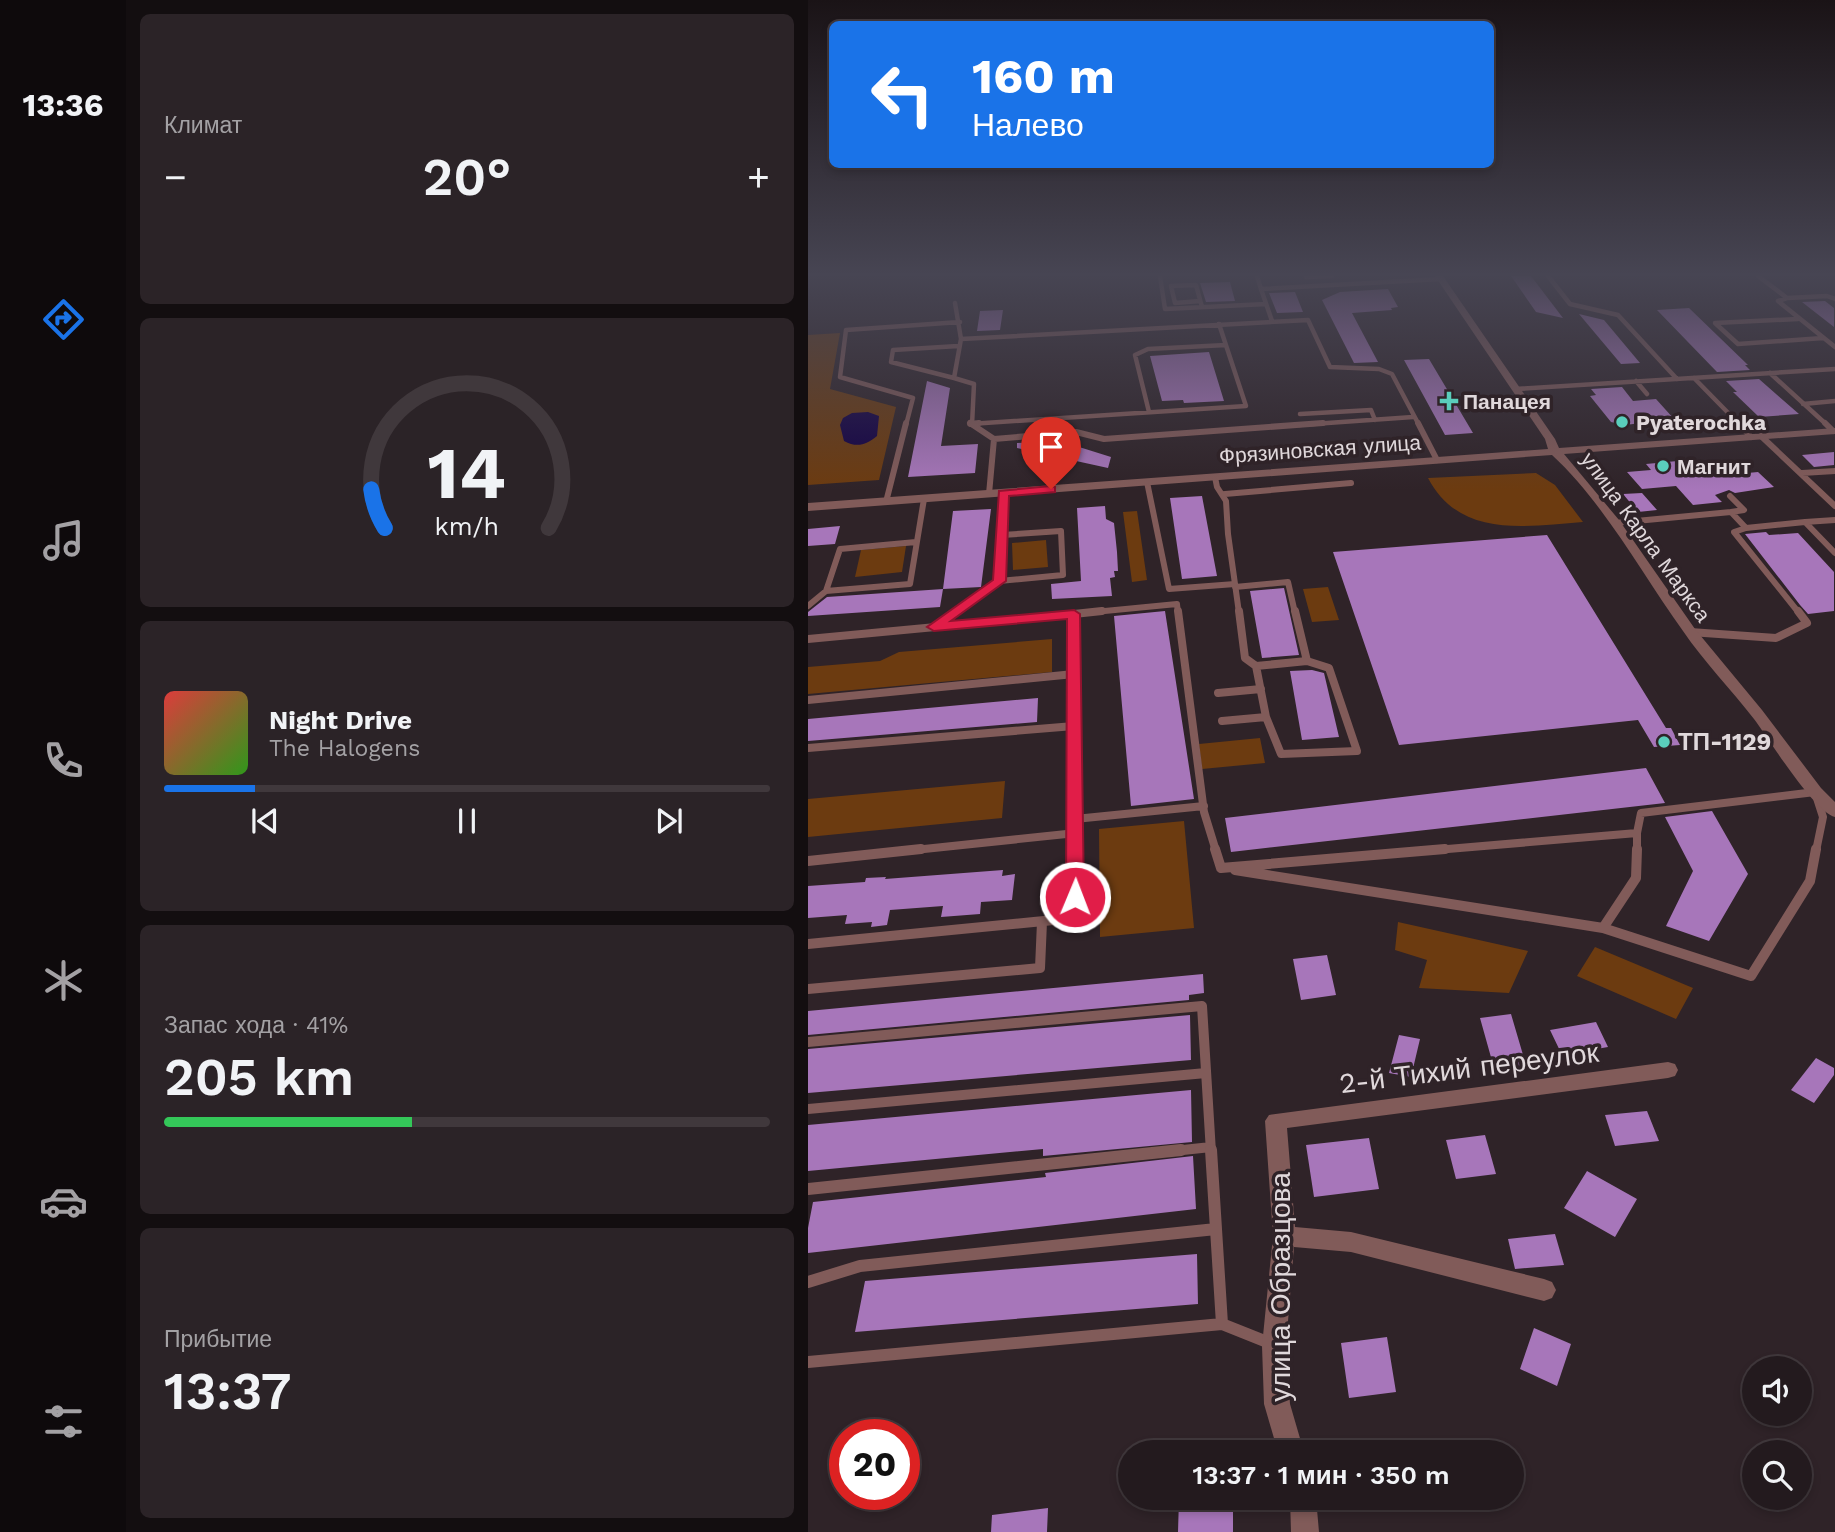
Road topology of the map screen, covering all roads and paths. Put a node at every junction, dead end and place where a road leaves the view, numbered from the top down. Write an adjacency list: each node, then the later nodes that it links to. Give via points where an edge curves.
1 (844, 347): 39 (lane, via 840,377 913,398)
2 (934, 347): 11 (lane, via 893,350 891,362)
3 (958, 347): 11 (lane)
4 (1177, 347): 19 (lane, via 1148,349 1135,355)
5 (1227, 347): 19 (lane, via 1246,406)
6 (1322, 347): 21 (lane, via 1334,369 1370,368 1392,374)
7 (1488, 347): 15 (street, улица Карла Маркса)
8 (1648, 347): 13 (lane)
9 (1835, 369): 10 (lane)
10 (1770, 373): 12 (lane); 18 (lane)
11 (954, 378): 23 (lane, via 974,384)
12 (1694, 378): 13 (lane); 25 (lane)
13 (1677, 379): 14 (lane)
14 (1636, 382): 15 (lane); 16 (lane)
15 (1516, 389): 27 (street, улица Карла Маркса)
16 (1647, 394)
17 (1835, 401): 18 (lane)
18 (1803, 404): 24 (lane)
19 (1149, 412): 23 (lane)
20 (1300, 414): 22 (lane, via 1371,410)
21 (1413, 417): 22 (lane); 28 (lane)
22 (1375, 420): 26 (lane, via 1104,439 1076,432)
23 (970, 424): 26 (lane)
24 (1834, 431): 25 (street, Фрязиновская улица)
25 (1756, 437): 27 (street, Фрязиновская улица); 30 (lane)
26 (994, 439): 35 (lane)
27 (1555, 452): 28 (street, Фрязиновская улица); 45 (street, улица Карла Маркса)
28 (1437, 460): 31 (street, Фрязиновская улица)
29 (1835, 471): 30 (lane)
30 (1802, 473): 40 (lane)
31 (1215, 477): 32 (street, Фрязиновская улица); 36 (lane)
32 (1148, 482): 34 (street, Фрязиновская улица); 51 (lane, via 1169,589)
33 (1351, 484): 36 (lane)
34 (1003, 493): 35 (street, Фрязиновская улица); 47 (lane)
35 (989, 494): 38 (street, Фрязиновская улица)
36 (1225, 494): 51 (lane)
37 (1730, 496): 42 (lane, via 1744,510)
38 (924, 499): 39 (street, Фрязиновская улица); 48 (lane)
39 (886, 502): 41 (street, Фрязиновская улица)
40 (1835, 506)
41 (808, 507)
42 (1731, 512): 45 (lane); 46 (lane)
43 (1835, 520): 44 (lane)
44 (1805, 522): 46 (lane); 49 (lane)
45 (1615, 523): 56 (street, улица Карла Маркса)
46 (1746, 528): 56 (lane, via 1734,532 1807,623 1776,638)
47 (1001, 535): 50 (lane); 50 (lane, via 1061,531 1063,575)
48 (916, 541): 52 (lane, via 840,549); 52 (lane, via 910,584)
49 (1835, 553)
50 (999, 581): 55 (lane)
51 (1235, 586): 58 (lane, via 1288,582); 59 (lane, via 1245,658)
52 (826, 591): 53 (lane)
53 (808, 606)
54 (1074, 614): 55 (lane); 60 (lane); 69 (lane, via 1177,604)
55 (934, 627): 57 (lane)
56 (1690, 632): 68 (street, улица Карла Маркса)
57 (808, 639)
58 (1307, 661): 59 (lane); 64 (lane, via 1329,668 1357,751 1281,754)
59 (1256, 666): 61 (lane)
60 (1074, 674): 63 (lane); 66 (lane)
61 (1261, 689): 62 (lane); 64 (lane)
62 (1218, 693)
63 (808, 700)
64 (1266, 717): 65 (lane)
65 (1222, 721)
66 (1074, 726): 67 (lane); 71 (lane)
67 (808, 748)
68 (1815, 792): 70 (street, улица Карла Маркса); 73 (lane, via 1641,813); 77 (lane, via 1823,817 1810,881 1751,976)
69 (1204, 806): 71 (lane); 75 (lane)
70 (1835, 813)
71 (1075, 819): 72 (lane)
72 (1076, 833): 74 (lane); 76 (lane, via 1074,918)
73 (1637, 833): 75 (lane); 77 (lane, via 1636,878)
74 (808, 861)
75 (1221, 868): 77 (lane)
76 (1042, 922): 78 (lane); 79 (lane, via 1040,968)
77 (1602, 928)
78 (808, 944)
79 (808, 989)
80 (808, 1042): 82 (lane, via 1202,1006)
81 (1668, 1070): 84 (street, 2-й Тихий переулок)
82 (1206, 1073): 83 (lane); 85 (lane)
83 (808, 1109)
84 (1276, 1121): 88 (street, улица Образцова)
85 (1210, 1147): 86 (lane); 87 (lane)
86 (808, 1189)
87 (1216, 1229): 89 (lane, via 860,1266); 91 (lane)
88 (1284, 1236): 90 (street, via 1351,1242); 92 (street, улица Образцова)
89 (808, 1282)
90 (1544, 1290)
91 (1222, 1324): 92 (lane); 93 (lane)
92 (1274, 1346): 94 (street, улица Образцова, via 1278,1404)
93 (808, 1362)
94 (1288, 1440)
95 (1304, 1510): 96 (street)
96 (1305, 1532)

